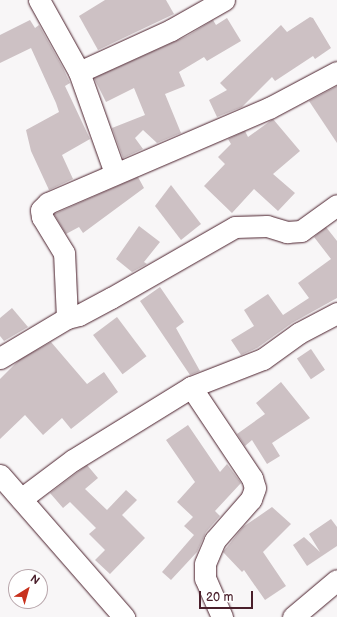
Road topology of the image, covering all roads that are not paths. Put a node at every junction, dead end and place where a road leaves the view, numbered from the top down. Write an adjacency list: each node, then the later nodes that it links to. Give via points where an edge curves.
1 (39, 0): 3 (street)
2 (224, 0): 3 (street, via 171,30)
3 (79, 72): 5 (street)
4 (337, 72): 5 (street, via 269,108)
5 (115, 173): 8 (street, via 48,203 41,210 42,217 64,253)
6 (337, 204): 8 (street, via 302,231 287,232 267,226 235,227 111,298)
7 (337, 314): 10 (street, via 299,333 263,359)
8 (66, 318): 9 (street)
9 (0, 358)
10 (191, 387): 12 (street, via 73,460); 15 (street, via 252,478 254,488 252,499 215,540 205,564 205,578)
11 (0, 475): 12 (street)
12 (21, 499): 14 (street)
13 (337, 580): 16 (street)
14 (124, 617)
15 (222, 617)
16 (293, 617)

